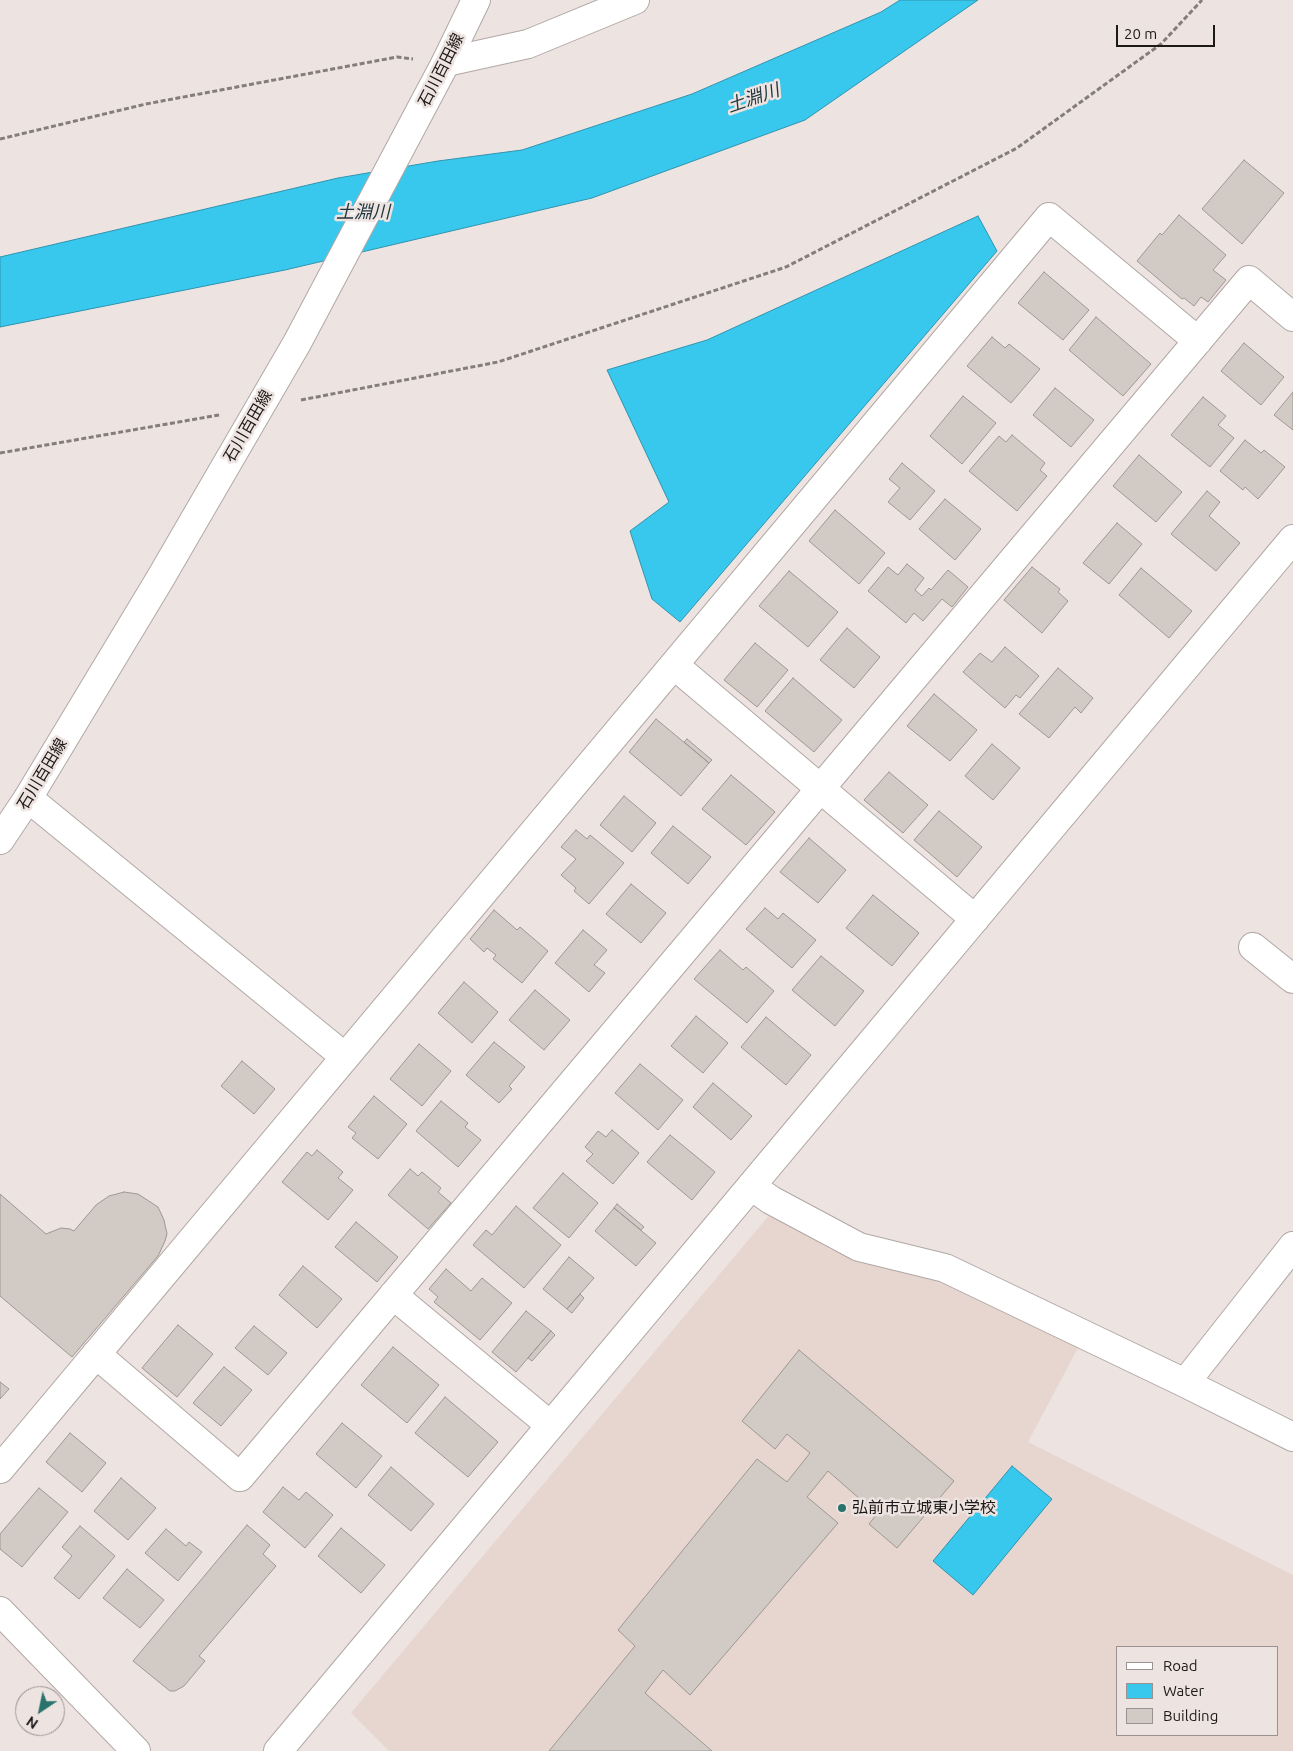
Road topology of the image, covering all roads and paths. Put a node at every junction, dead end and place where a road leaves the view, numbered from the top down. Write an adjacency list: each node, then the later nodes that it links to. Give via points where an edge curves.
1 (476, 0): 4 (street, 石川百田線)
2 (635, 0): 4 (street, via 528,44)
3 (1202, 0): 8 (path, via 1161,44 1017,148 786,267 498,362)
4 (446, 62): 5 (path, via 396,57 146,104); 8 (street, 石川百田線)
5 (0, 139)
6 (1293, 317): 7 (street, via 1249,280)
7 (1198, 341): 11 (street, via 1049,217); 12 (street)
8 (259, 408): 9 (path); 13 (street, 石川百田線)
9 (0, 453)
10 (1293, 539): 15 (street)
11 (674, 665): 12 (street); 18 (street)
12 (820, 788): 15 (street); 21 (street)
13 (28, 798): 14 (street, 石川百田線); 18 (street)
14 (0, 840)
15 (975, 919): 19 (street)
16 (1253, 947): 17 (street)
17 (1293, 980)
18 (345, 1057): 22 (street)
19 (751, 1186): 23 (street, via 859,1247 945,1268); 24 (street)
20 (1293, 1246): 23 (street)
21 (394, 1295): 22 (street, via 240,1477); 24 (street)
22 (96, 1354): 26 (street)
23 (1185, 1383): 25 (street)
24 (550, 1426): 29 (street)
25 (1293, 1437)
26 (0, 1469)
27 (0, 1612): 28 (street)
28 (136, 1751)
29 (278, 1751)

